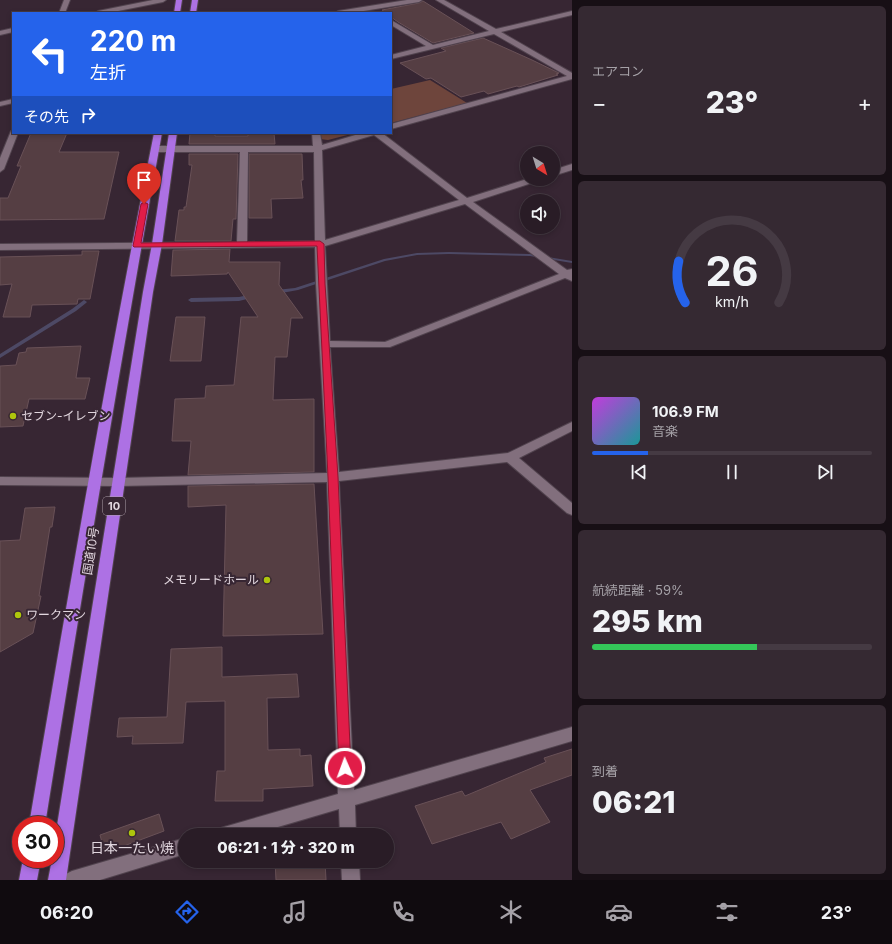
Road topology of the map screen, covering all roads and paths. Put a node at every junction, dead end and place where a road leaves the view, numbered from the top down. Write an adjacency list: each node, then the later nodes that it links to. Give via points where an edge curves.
1 (67, 0): 8 (street)
2 (162, 0): 9 (street)
3 (179, 0): 10 (highway)
4 (195, 0): 11 (highway)
5 (419, 0): 7 (street)
6 (439, 0): 17 (street)
7 (369, 8): 12 (street); 13 (street)
8 (62, 12)
9 (103, 12)
10 (177, 12)
11 (192, 12)
12 (344, 12)
13 (375, 12)
14 (572, 13): 17 (street)
15 (392, 23): 19 (street)
16 (12, 30): 18 (street)
17 (495, 32): 19 (street); 21 (street)
18 (0, 33)
19 (432, 47): 20 (street)
20 (392, 57)
21 (572, 77): 24 (street)
22 (12, 101): 23 (street)
23 (0, 104)
24 (392, 127)
25 (14, 134): 36 (street)
26 (158, 134): 31 (highway, 国道10号 / 10)
27 (172, 134): 32 (highway, 国道10号 / 10)
28 (316, 134): 34 (street)
29 (368, 134): 34 (street)
30 (378, 134): 39 (street)
31 (155, 149): 32 (street); 43 (highway, 国道10号 / 10)
32 (170, 149): 33 (street); 40 (highway, 国道10号 / 10)
33 (244, 149): 34 (street); 42 (street)
34 (318, 149): 41 (street)
35 (572, 167): 37 (street)
36 (0, 169)
37 (560, 171)
38 (520, 184): 39 (street)
39 (466, 201): 41 (street); 45 (street)
40 (157, 244): 42 (street); 43 (street); 52 (highway, 国道10号 / 10)
41 (320, 244): 42 (street); 46 (street)
42 (242, 245)
43 (136, 246): 44 (street); 50 (highway, 国道10号 / 10)
44 (0, 247)
45 (568, 274): 46 (street, via 386,345)
46 (326, 344): 49 (street)
47 (572, 426): 48 (street)
48 (510, 457): 49 (street); 53 (street)
49 (333, 477): 52 (street); 55 (street)
50 (94, 480): 51 (street); 52 (street); 56 (highway, 国道10号 / 10)
51 (0, 481)
52 (118, 482): 63 (highway, 国道10号 / 10)
53 (572, 510)
54 (572, 734): 55 (street)
55 (346, 799): 57 (street); 58 (street)
56 (38, 816)
57 (248, 828)
58 (348, 828)
59 (178, 848): 64 (street)
60 (30, 868): 62 (highway)
61 (350, 868): 65 (street)
62 (28, 880)
63 (57, 880)
64 (72, 880)
65 (351, 880)

